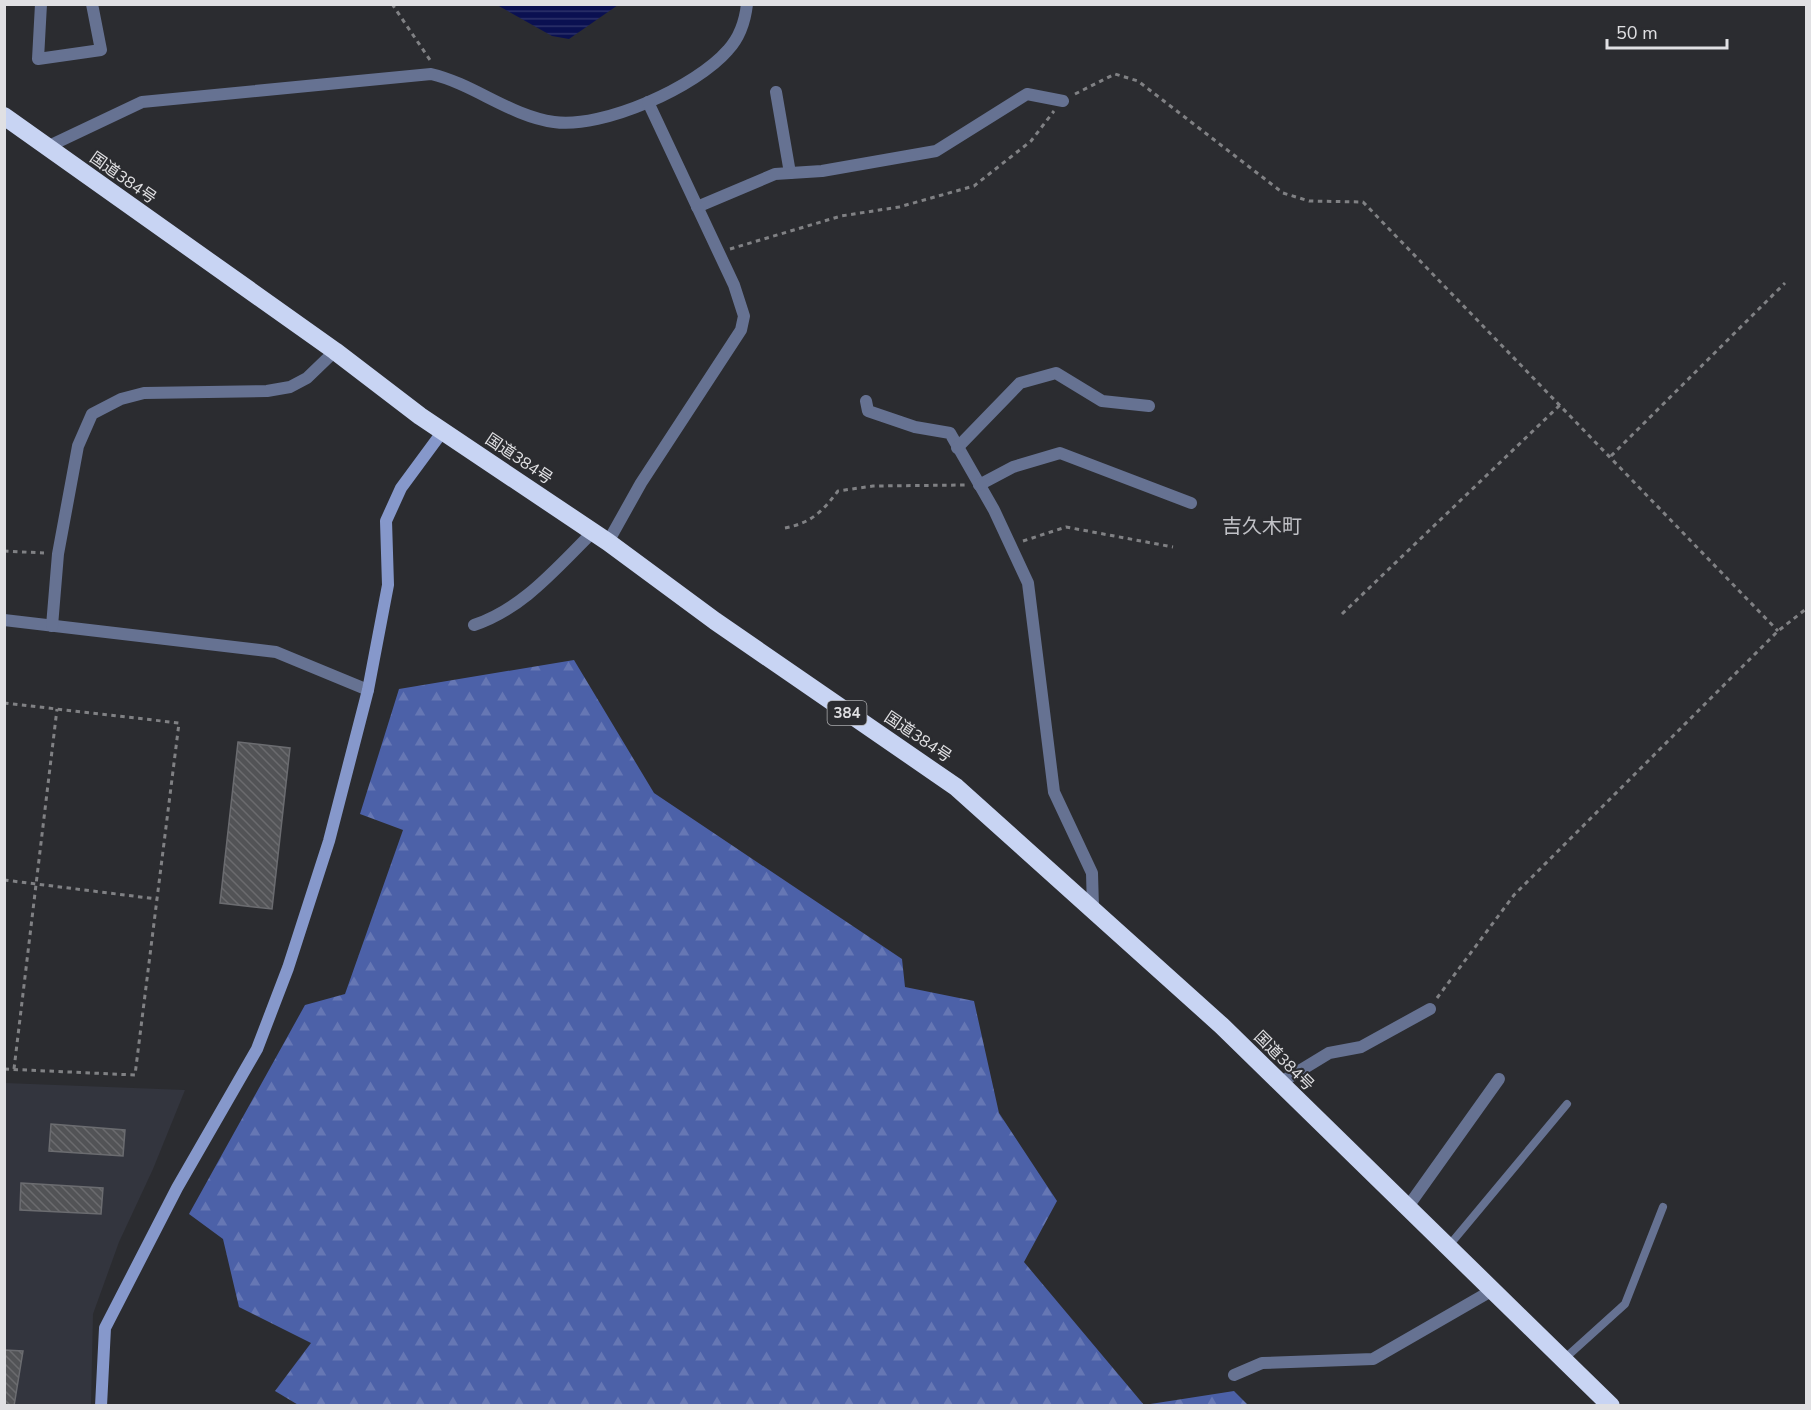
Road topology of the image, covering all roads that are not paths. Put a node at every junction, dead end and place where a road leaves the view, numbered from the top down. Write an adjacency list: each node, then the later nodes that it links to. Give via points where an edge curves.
1 (41, 4): 2 (street, via 38,59 101,50)
2 (92, 4)
3 (747, 4): 6 (street, via 744,24 728,51 695,77)
4 (776, 92): 9 (street)
5 (1063, 100): 9 (street, via 1028,94 936,152)
6 (648, 102): 8 (street, via 586,123 555,122 526,115 431,74 142,102); 10 (street)
7 (4, 116): 8 (highway, 国道384号 / 384)
8 (47, 147): 11 (highway, 国道384号 / 384)
9 (790, 173): 10 (street, via 775,174)
10 (697, 207): 18 (street, via 734,285 744,316 741,330)
11 (335, 351): 14 (highway, 国道384号 / 384); 21 (street, via 307,378 290,387 267,392 144,393 121,399 92,414 78,446 58,554)
12 (867, 401): 15 (street, via 868,411 915,427 950,433)
13 (1149, 406): 15 (street, via 1102,401 1056,373 1020,383)
14 (443, 431): 18 (highway, 国道384号 / 384); 22 (street, via 401,488 386,521 388,585)
15 (957, 448): 16 (street)
16 (979, 485): 17 (street, via 1013,466 1060,453); 23 (street, via 1028,583 1054,792 1092,873)
17 (1191, 503)
18 (601, 537): 20 (street, via 528,595); 23 (highway, 国道384号 / 384, via 715,621 956,787)
19 (4, 620): 21 (street)
20 (474, 625)
21 (52, 626): 22 (street, via 276,652)
22 (368, 690): 34 (street, via 329,841 257,1049 177,1188 105,1328)
23 (1093, 908): 26 (highway, 国道384号 / 384, via 1222,1026)
24 (1430, 1009): 26 (street, via 1361,1047 1329,1053)
25 (1499, 1078): 29 (street)
26 (1278, 1084): 29 (highway, 国道384号 / 384)
27 (1567, 1104): 30 (lane)
28 (1663, 1207): 32 (lane, via 1625,1304)
29 (1407, 1208): 30 (highway, 国道384号 / 384)
30 (1447, 1248): 31 (highway, 国道384号 / 384)
31 (1491, 1290): 32 (highway, 国道384号 / 384); 33 (street, via 1373,1359 1262,1363)
32 (1563, 1360): 35 (highway, 国道384号 / 384)
33 (1234, 1375)
34 (101, 1406)
35 (1611, 1406)

